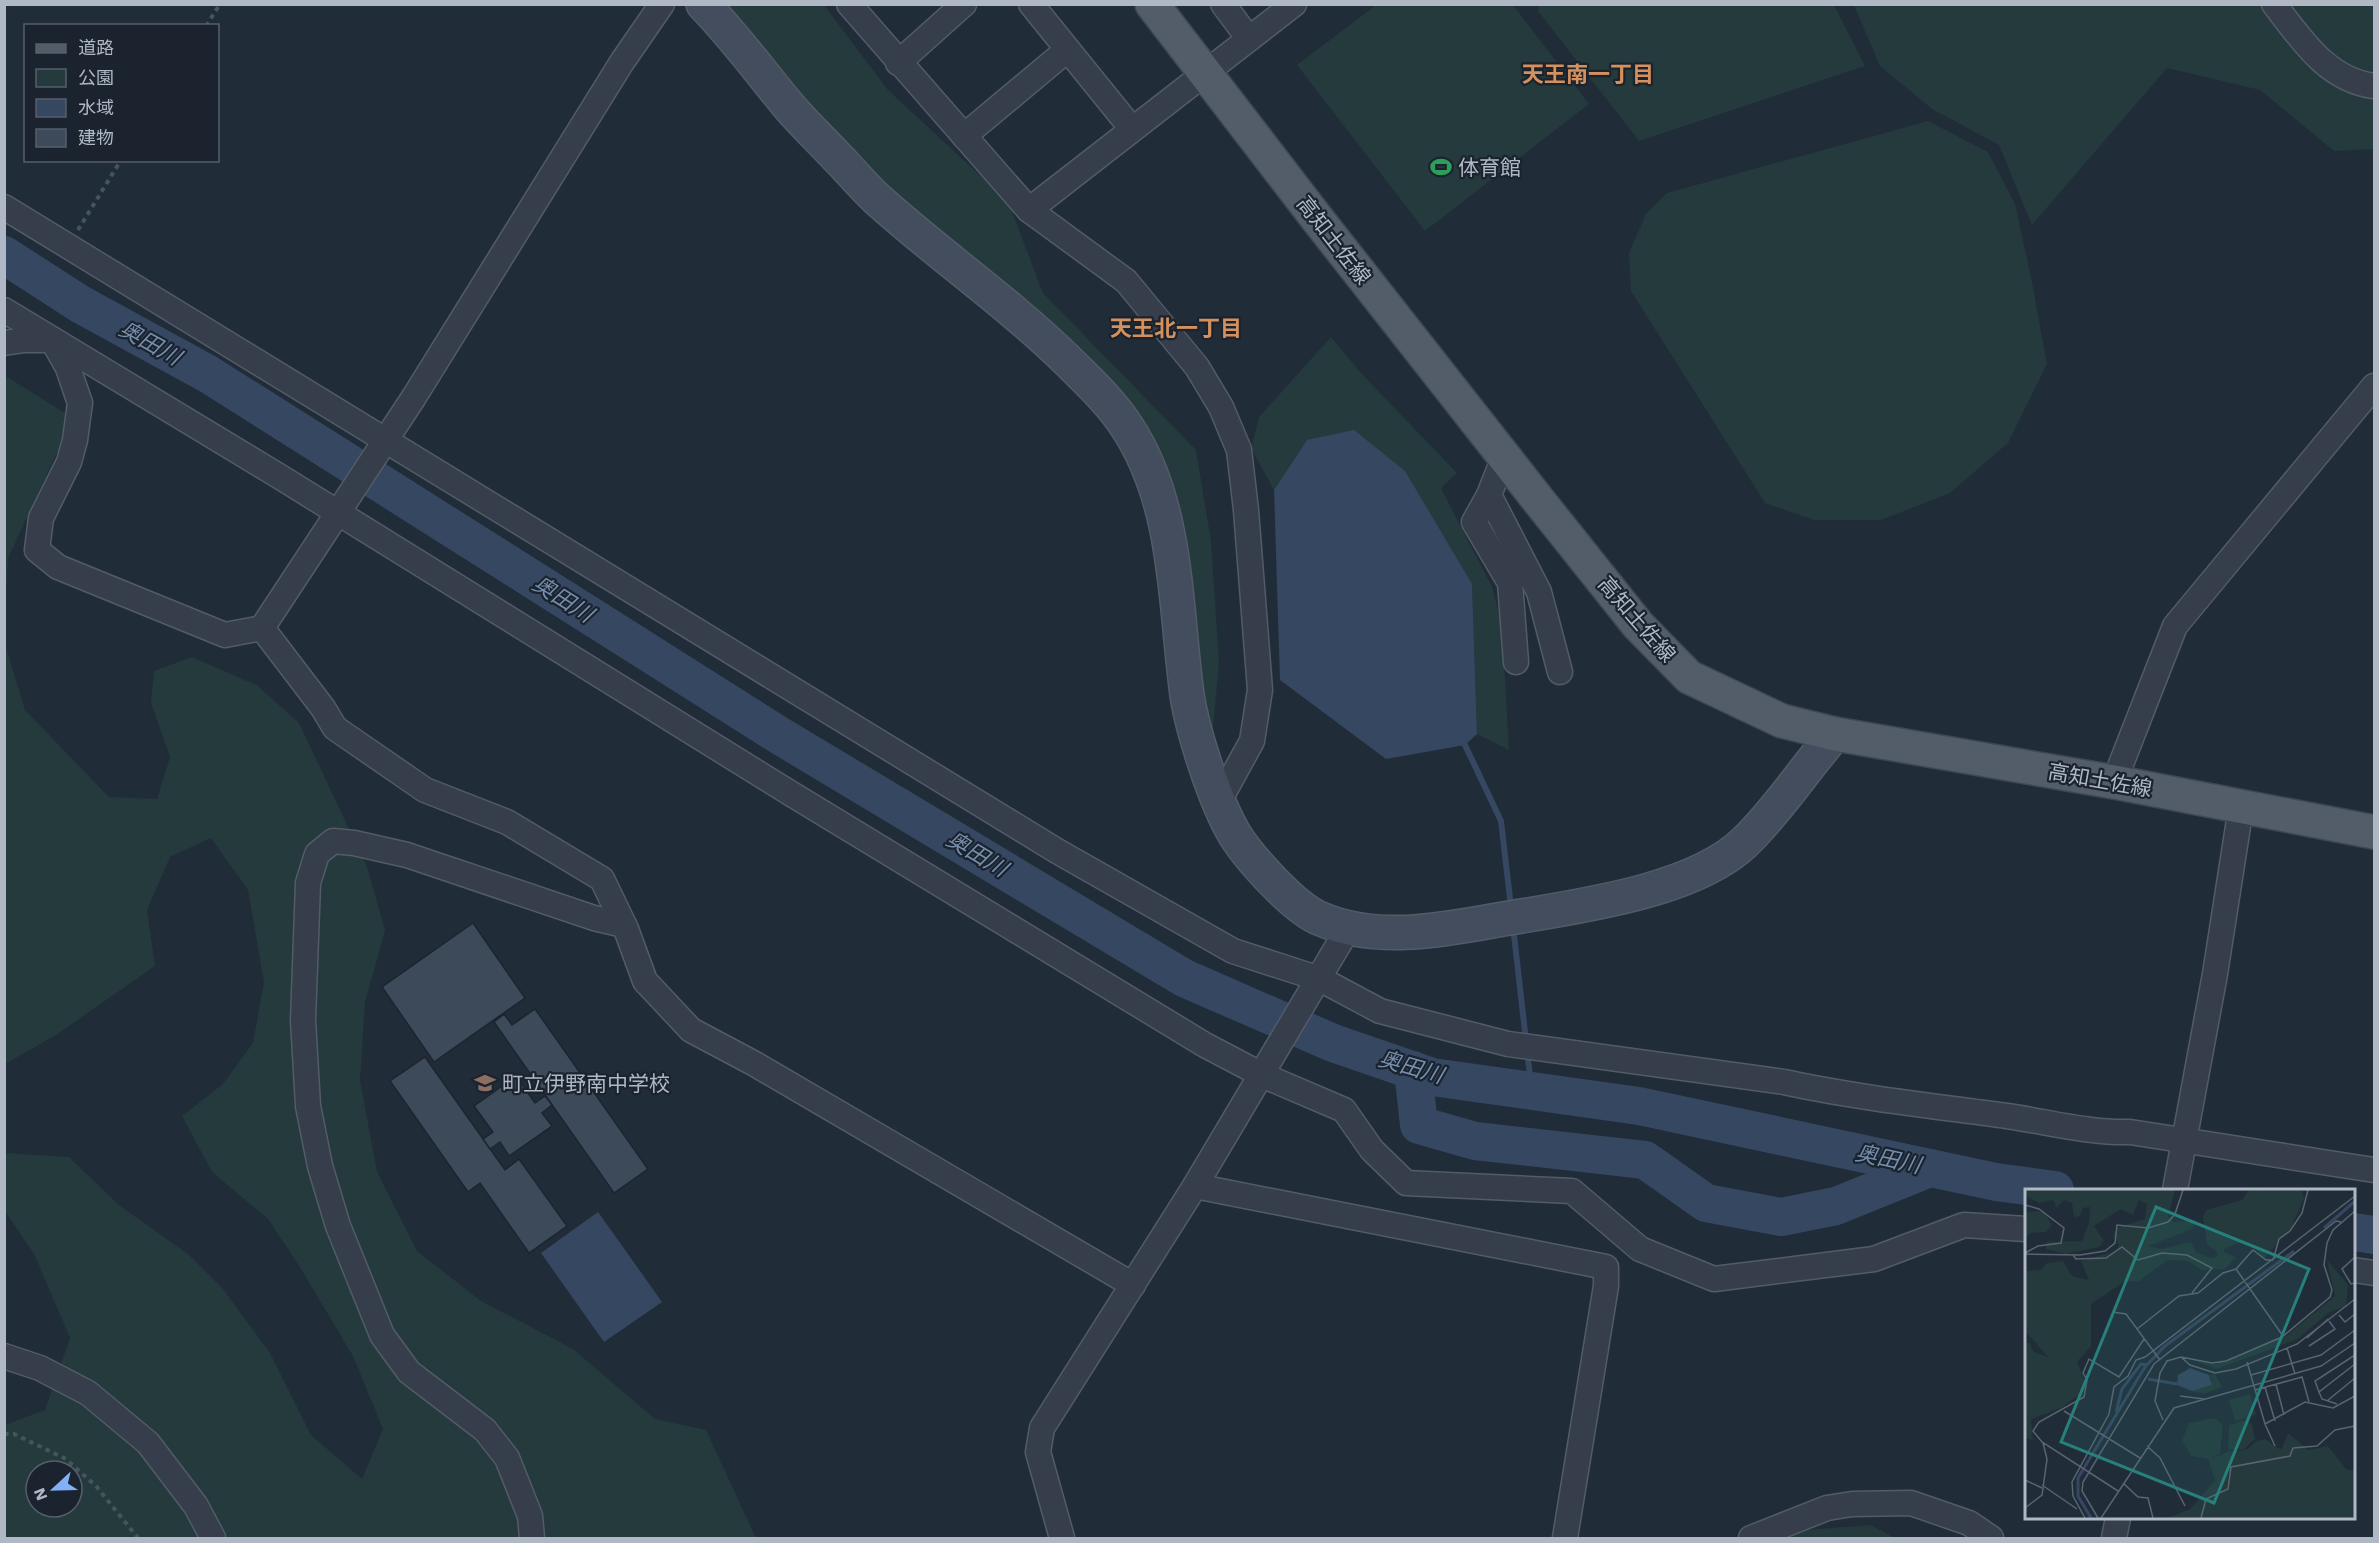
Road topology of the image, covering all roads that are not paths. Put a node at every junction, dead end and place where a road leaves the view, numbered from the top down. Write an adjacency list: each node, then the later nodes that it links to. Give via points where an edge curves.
1 (662, 4): 23 (street)
2 (703, 4): 32 (street, via 791,109 875,197 1038,331 1097,389 1127,426 1162,510 1175,572 1186,693)
3 (849, 4): 12 (street)
4 (964, 4): 12 (street)
5 (1031, 4): 11 (street)
6 (1152, 4): 13 (main road, 高知土佐線)
7 (1223, 4): 10 (street)
8 (1294, 4): 10 (street)
9 (2274, 4): 14 (street, via 2307,48 2333,71)
10 (1249, 39): 13 (street)
11 (1067, 50): 15 (street); 16 (street)
12 (898, 63): 16 (street)
13 (1206, 74): 15 (street); 24 (main road, 高知土佐線)
14 (2374, 86)
15 (1132, 129): 18 (street)
16 (964, 136): 18 (street)
17 (4, 207): 23 (street)
18 (1029, 210): 32 (street, via 1126,281 1197,367 1221,407 1239,450 1260,690 1252,741)
19 (4, 310): 20 (street)
20 (53, 340): 21 (street); 26 (street); 27 (street, via 80,403 69,462 42,518 38,550 58,567 225,635)
21 (4, 343)
22 (2374, 386): 31 (street, via 2175,626)
23 (386, 440): 26 (street); 37 (street, via 1056,851 1233,951)
24 (1504, 457): 25 (street); 30 (main road, 高知土佐線, via 1638,625 1689,677 1782,721)
25 (1489, 495): 28 (street, via 1474,522 1510,583); 29 (street, via 1539,592)
26 (337, 512): 27 (street); 38 (street, via 800,799 1205,1045)
27 (262, 628): 35 (street, via 335,728 425,790 507,822 602,879)
28 (1516, 662)
29 (1560, 672)
30 (1835, 734): 31 (main road, 高知土佐線); 36 (street, via 1744,843 1695,875 1617,898 1431,932 1374,932)
31 (2114, 782): 33 (main road, 高知土佐線)
32 (1219, 801): 36 (street, via 1235,836 1303,911)
33 (2241, 807): 34 (main road, 高知土佐線); 39 (street)
34 (2374, 832)
35 (624, 925): 46 (street, via 645,981 691,1030); 50 (street, via 407,855 354,843 333,841 317,854 308,883 303,1020 308,1106 338,1226 382,1335 409,1372 485,1430 507,1458 530,1516)
36 (1349, 927): 37 (street)
37 (1313, 989): 38 (street); 39 (street, via 1508,1044 1784,1082 2103,1133 2130,1132)
38 (1262, 1075): 41 (street); 43 (street, via 1344,1110 1371,1150 1406,1183 1572,1191 1640,1249 1714,1279 1874,1259 1964,1225)
39 (2185, 1140): 40 (street); 42 (street)
40 (2374, 1170)
41 (1195, 1186): 46 (street); 52 (street, via 1606,1267)
42 (2175, 1189)
43 (2025, 1229)
44 (2355, 1270): 45 (street)
45 (2374, 1273)
46 (1133, 1285): 51 (street, via 1042,1428 1038,1452)
47 (4, 1356): 49 (street, via 40,1368 88,1393 148,1443 196,1506)
48 (2118, 1519): 55 (street)
49 (213, 1539)
50 (532, 1539)
51 (1062, 1539)
52 (1565, 1539)
53 (1751, 1539): 54 (street, via 1827,1508 1911,1503 1969,1523)
54 (1990, 1539)
55 (2114, 1539)

